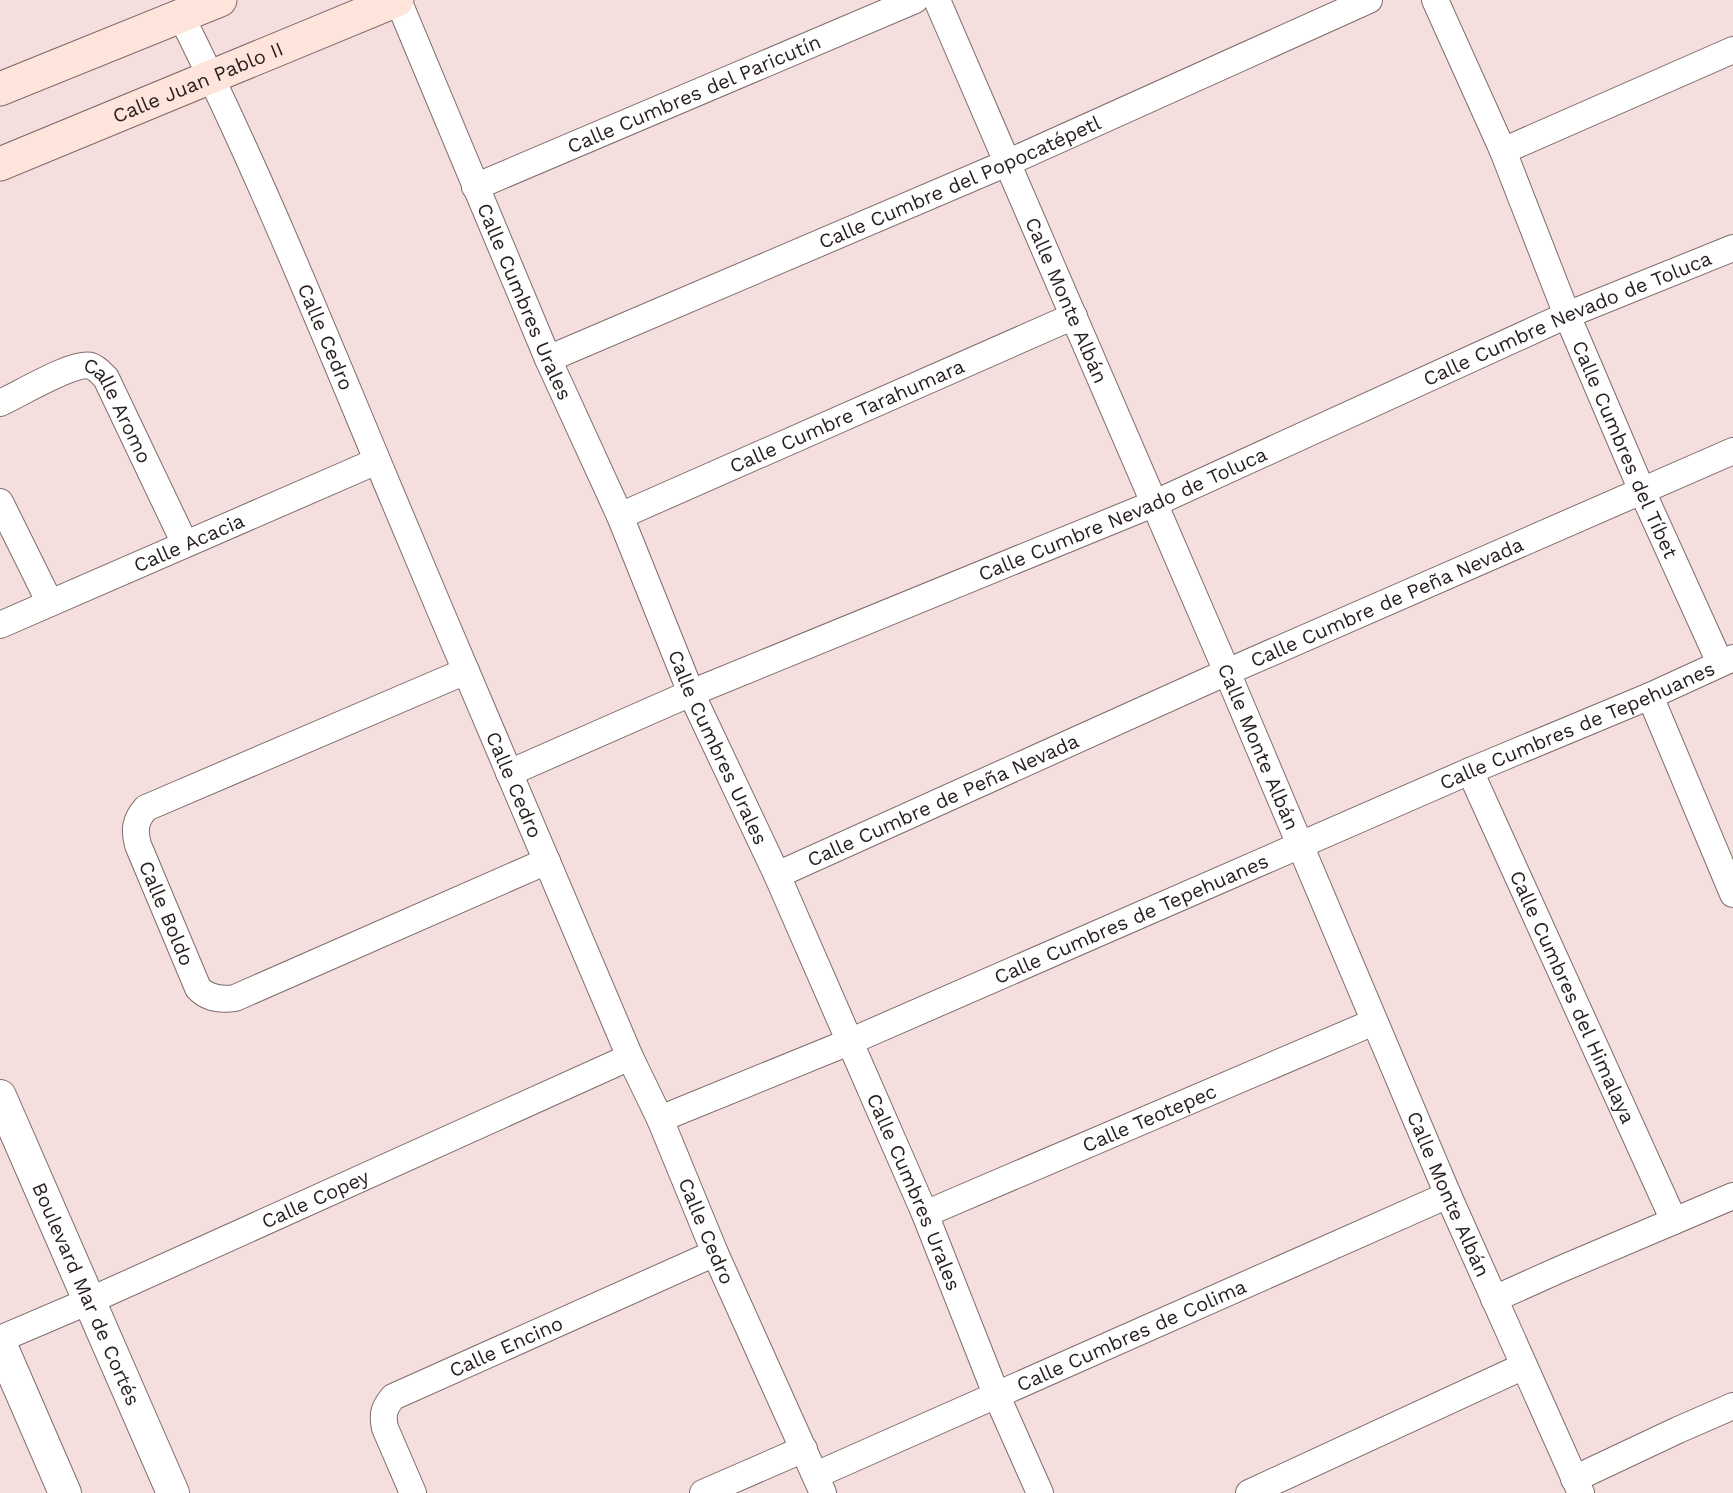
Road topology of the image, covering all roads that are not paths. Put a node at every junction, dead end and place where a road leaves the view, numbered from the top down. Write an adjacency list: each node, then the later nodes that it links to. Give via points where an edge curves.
1 (220, 0): 7 (main road)
2 (397, 0): 9 (main road, Calle Juan Pablo II); 14 (street, Calle Cumbres Urales)
3 (915, 0): 14 (street, Calle Cumbres del Paricutín)
4 (937, 0): 12 (street, Calle Monte Albán)
5 (1369, 0): 12 (street, Calle Cumbre del Popocatépetl)
6 (1435, 0): 11 (street, Calle Cumbres del Tíbet)
7 (182, 16): 9 (street, Calle Cedro); 10 (main road)
8 (1733, 50): 11 (street)
9 (211, 75): 13 (main road, Calle Juan Pablo II); 21 (street, Calle Cedro, via 280,227)
10 (0, 89)
11 (1503, 151): 16 (street, Calle Cumbres del Tíbet)
12 (1007, 163): 17 (street, Calle Monte Albán); 18 (street, Calle Cumbre del Popocatépetl)
13 (0, 164)
14 (475, 187): 18 (street, Calle Cumbres Urales)
15 (1733, 248): 16 (street, Calle Cumbre Nevado de Toluca)
16 (1567, 315): 22 (street, Calle Cumbres del Tíbet); 24 (street, Calle Cumbre Nevado de Toluca)
17 (1074, 316): 24 (street, Calle Monte Albán); 25 (street, Calle Cumbre Tarahumara)
18 (548, 359): 25 (street, Calle Cumbres Urales)
19 (0, 403): 26 (street, Calle Aromo, via 73,368 91,366 99,371 106,378)
20 (1733, 451): 22 (street, Calle Cumbre de Peña Nevada)
21 (377, 461): 26 (street, Calle Acacia); 30 (street, Calle Cedro)
22 (1642, 491): 29 (street, Calle Cumbres del Tíbet); 31 (street, Calle Cumbre de Peña Nevada)
23 (0, 502): 27 (street)
24 (1153, 504): 31 (street, Calle Monte Albán); 32 (street, Calle Cumbre Nevado de Toluca)
25 (620, 516): 32 (street, Calle Cumbres Urales)
26 (185, 544): 27 (street, Calle Acacia)
27 (50, 603): 28 (street, Calle Acacia)
28 (0, 625)
29 (1727, 661): 33 (street, Calle Cumbres de Tepehuanes)
30 (466, 671): 35 (street, Calle Cedro); 37 (street, Calle Boldo, via 146,808 139,816 138,845 198,988 215,999 235,998)
31 (1227, 672): 36 (street, Calle Monte Albán); 38 (street, Calle Cumbre de Peña Nevada)
32 (691, 693): 35 (street, Calle Cumbre Nevado de Toluca); 38 (street, Calle Cumbres Urales)
33 (1650, 696): 34 (street, Calle Cumbres de Tepehuanes); 39 (street)
34 (1470, 771): 36 (street, Calle Cumbres de Tepehuanes); 48 (street, Calle Cumbres del Himalaya)
35 (509, 772): 37 (street, Calle Cedro)
36 (1300, 845): 40 (street, Calle Monte Albán); 41 (street, Calle Cumbres de Tepehuanes)
37 (547, 861): 42 (street, Calle Cedro)
38 (777, 875): 41 (street, Calle Cumbres Urales)
39 (1733, 894)
40 (1374, 1022): 45 (street, Calle Monte Albán); 47 (street, Calle Teotepec)
41 (849, 1042): 44 (street, Calle Cumbres de Tepehuanes); 47 (street, Calle Cumbres Urales)
42 (630, 1057): 44 (street, Calle Cedro); 51 (street, Calle Copey)
43 (0, 1096): 51 (street, Boulevard Mar de Cortés)
44 (660, 1119): 49 (street, Calle Cedro)
45 (1448, 1195): 50 (street, Calle Monte Albán); 54 (street, Calle Cumbres de Colima)
46 (1733, 1196): 48 (street)
47 (925, 1214): 54 (street, Calle Cumbres Urales)
48 (1674, 1221): 50 (street)
49 (715, 1254): 56 (street, Calle Cedro); 61 (street, Calle Encino, via 393,1397 383,1417)
50 (1494, 1299): 53 (street, Calle Monte Albán)
51 (89, 1301): 52 (street, Calle Copey); 60 (street, Boulevard Mar de Cortés)
52 (0, 1341): 59 (street)
53 (1524, 1366): 58 (street, Calle Monte Albán); 64 (street)
54 (996, 1394): 57 (street, Calle Cumbres de Colima); 63 (street, Calle Cumbres Urales)
55 (1733, 1406): 58 (street, via 1678,1430)
56 (804, 1449): 57 (street, Calle Cedro); 62 (street)
57 (819, 1484)
58 (1578, 1486)
59 (65, 1493)
60 (173, 1493)
61 (413, 1493)
62 (703, 1493)
63 (1040, 1493)
64 (1249, 1493)

